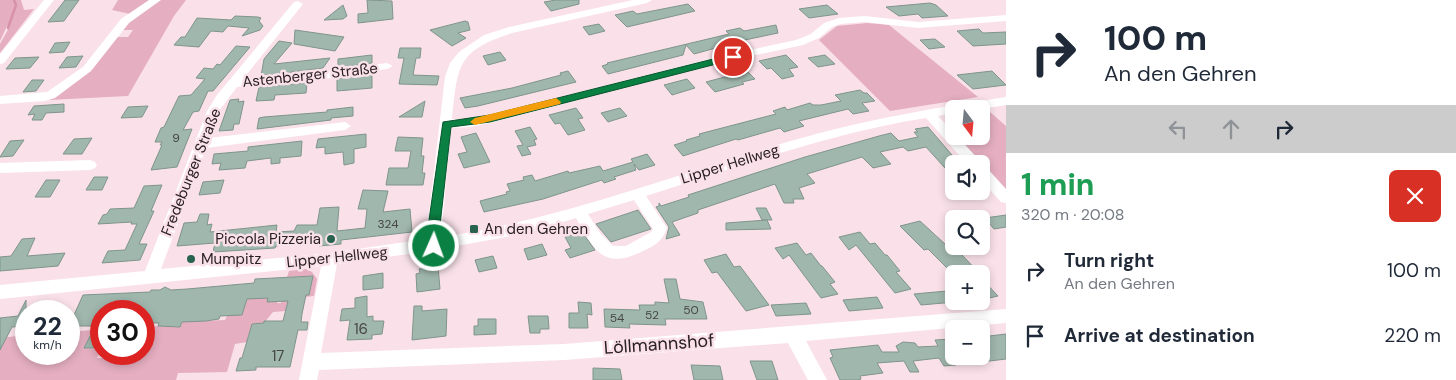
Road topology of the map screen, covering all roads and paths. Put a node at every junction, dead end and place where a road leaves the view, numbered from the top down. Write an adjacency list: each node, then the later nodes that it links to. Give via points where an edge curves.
1 (49, 0): 6 (street)
2 (156, 0): 9 (street, via 125,21 87,69 51,95)
3 (647, 0): 12 (street, via 509,30 479,41 463,54 454,68)
4 (298, 4): 8 (street, Fredeburger Straße)
5 (1006, 18): 12 (street, via 918,25 839,21 799,43 717,60 490,119)
6 (0, 62)
7 (387, 66): 8 (street, Astenberger Straße, via 304,78)
8 (234, 83): 14 (street, Fredeburger Straße, via 213,111)
9 (0, 100)
10 (1006, 101): 11 (street, Lipper Hellweg)
11 (928, 113): 15 (street); 19 (street, Lipper Hellweg, via 817,138)
12 (446, 124): 22 (street)
13 (345, 126): 14 (street)
14 (200, 144): 24 (street, Fredeburger Straße)
15 (967, 155)
16 (90, 165): 17 (street)
17 (0, 168)
18 (990, 181): 20 (street)
19 (637, 193): 21 (street, Lipper Hellweg); 21 (street, via 660,232 632,251 621,254 604,250)
20 (1006, 198)
21 (579, 211): 22 (street, Lipper Hellweg, via 527,227)
22 (434, 246): 23 (street, Lipper Hellweg)
23 (330, 259): 24 (street, Lipper Hellweg); 28 (street)
24 (150, 276): 25 (street, Lipper Hellweg)
25 (0, 292)
26 (1006, 316): 27 (street, Löllmannshof)
27 (793, 335): 28 (street, Löllmannshof, via 564,352); 30 (street)
28 (312, 362): 29 (street)
29 (308, 380)
30 (818, 380)

